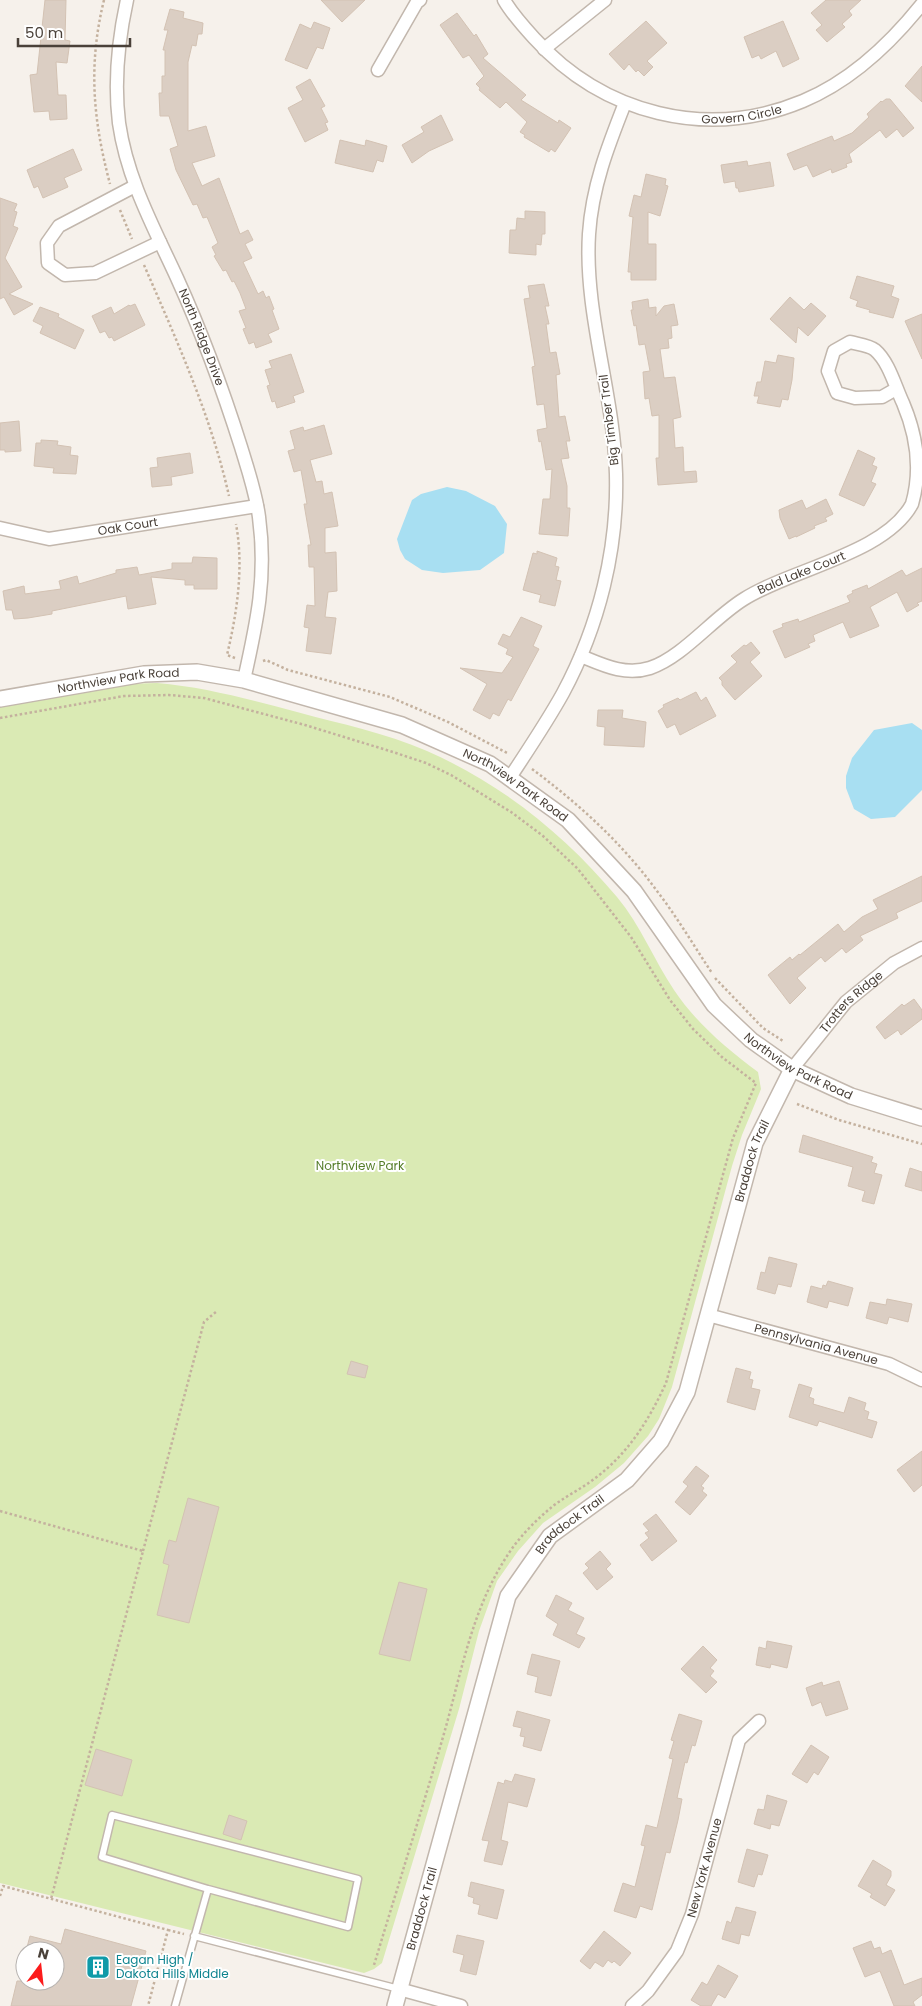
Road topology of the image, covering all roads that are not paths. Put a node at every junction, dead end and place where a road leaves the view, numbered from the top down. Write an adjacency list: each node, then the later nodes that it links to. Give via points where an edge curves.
1 (127, 0): 9 (street, North Ridge Drive, via 118,48 117,96 123,144)
2 (420, 0): 7 (street)
3 (605, 0): 6 (street)
4 (510, 3): 6 (street, Govern Circle)
5 (922, 4): 8 (street, Govern Circle, via 865,62 829,88 804,101 745,117 700,120 668,116)
6 (544, 49): 8 (street, Govern Circle, via 572,74)
7 (378, 70)
8 (624, 103): 14 (street, Big Timber Trail, via 598,177 589,235 589,278 616,475 608,568)
9 (135, 186): 10 (street, North Ridge Drive); 10 (street, via 59,226 47,243 48,263 65,274 94,273)
10 (160, 242): 12 (street, North Ridge Drive, via 210,355)
11 (896, 388): 11 (street, Bald Lake Court, via 885,363 874,349 850,342 834,352 828,371 837,393 854,398 882,397); 14 (street, Bald Lake Court, via 917,438 921,471 912,504 891,530 870,543 745,598 658,665 640,670 612,669)
12 (257, 506): 13 (street, Oak Court, via 49,539); 15 (street, North Ridge Drive, via 263,556 261,597)
13 (0, 528)
14 (581, 656): 17 (street, Big Timber Trail, via 555,708)
15 (244, 680): 16 (street, Northview Park Road, via 197,672 144,674); 17 (street, Northview Park Road, via 402,725 490,764)
16 (0, 699)
17 (509, 779): 19 (street, Northview Park Road, via 568,820 634,890 714,1005 751,1040)
18 (922, 948): 19 (street, Trotters Ridge, via 894,963 846,1002)
19 (792, 1069): 20 (street, Northview Park Road, via 851,1096); 21 (street, Braddock Trail, via 755,1143)
20 (922, 1118)
21 (708, 1315): 22 (street, Pennsylvania Avenue, via 889,1364); 26 (street, Braddock Trail, via 687,1392 661,1441 627,1480 550,1536 508,1596)
22 (922, 1380)
23 (759, 1721): 30 (street, New York Avenue, via 739,1740 692,1914 676,1951 648,1991)
24 (208, 1889): 24 (lane, via 348,1926 358,1879 112,1815 102,1857); 25 (lane)
25 (194, 1936): 26 (lane); 27 (lane)
26 (399, 1990): 28 (street, Braddock Trail); 29 (street)
27 (175, 2006)
28 (395, 2006)
29 (461, 2006)
30 (632, 2006)

